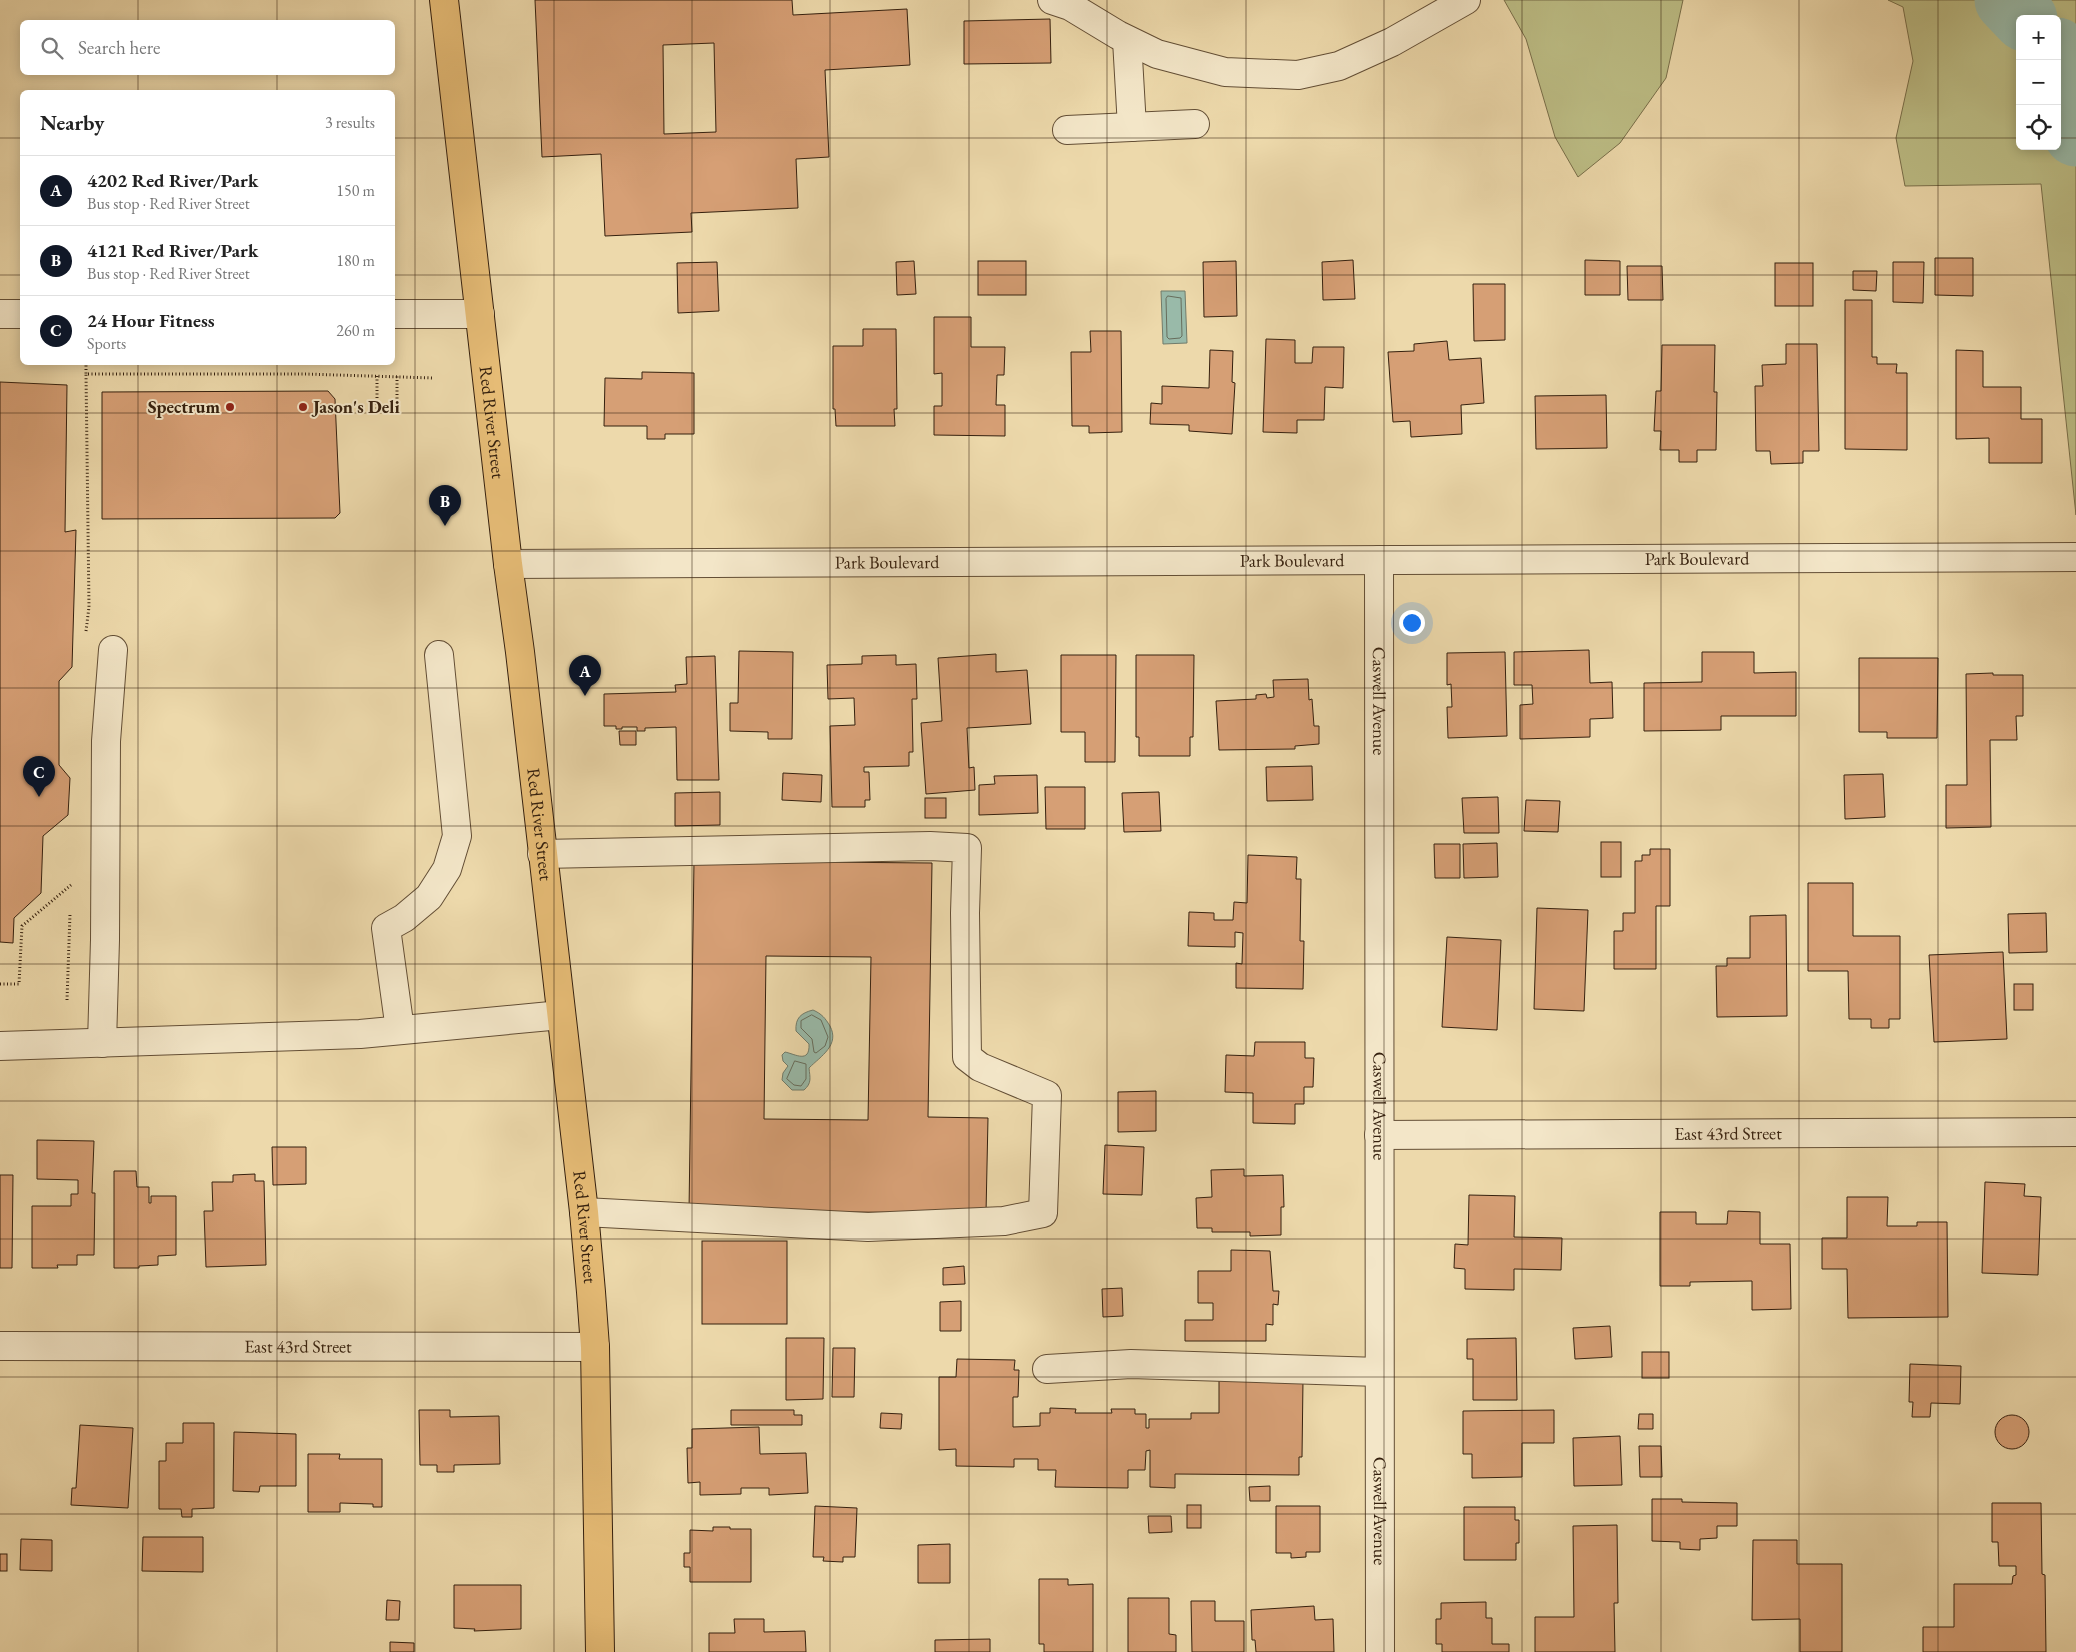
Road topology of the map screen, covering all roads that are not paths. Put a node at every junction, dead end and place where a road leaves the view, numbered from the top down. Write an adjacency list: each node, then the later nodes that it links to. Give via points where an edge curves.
1 (444, 0): 11 (main road, Red River Street)
2 (1052, 0): 4 (street, via 1070,6)
3 (1466, 0): 4 (street, via 1392,42 1339,66 1298,75 1225,72 1157,54)
4 (1127, 40): 6 (street)
5 (1195, 124): 6 (street)
6 (1132, 127): 7 (street)
7 (1067, 130)
8 (0, 314): 9 (street)
9 (20, 314)
10 (395, 314): 11 (street)
11 (480, 314): 14 (main road, Red River Street)
12 (2076, 558): 13 (street, Park Boulevard)
13 (1379, 560): 14 (street, Park Boulevard); 23 (street, Caswell Avenue)
14 (508, 564): 17 (main road, Red River Street)
15 (113, 650): 20 (street, via 106,741)
16 (439, 655): 19 (street, via 457,836 447,870 430,897 386,928)
17 (542, 854): 18 (main road, Red River Street); 24 (street, via 930,846 967,848 967,1057 980,1067 1048,1095 1043,1212 1004,1221 868,1227)
18 (561, 1015): 19 (street); 24 (main road, Red River Street)
19 (400, 1030): 20 (street)
20 (102, 1043): 21 (street)
21 (0, 1046)
22 (2076, 1132): 23 (street, East 43rd Street)
23 (1379, 1135): 28 (street, Caswell Avenue)
24 (584, 1212): 26 (main road, Red River Street)
25 (0, 1346): 26 (street, East 43rd Street)
26 (595, 1347): 29 (main road, Red River Street)
27 (1047, 1369): 28 (street, via 1131,1364)
28 (1379, 1372): 30 (street, Caswell Avenue)
29 (600, 1652)
30 (1380, 1652)

